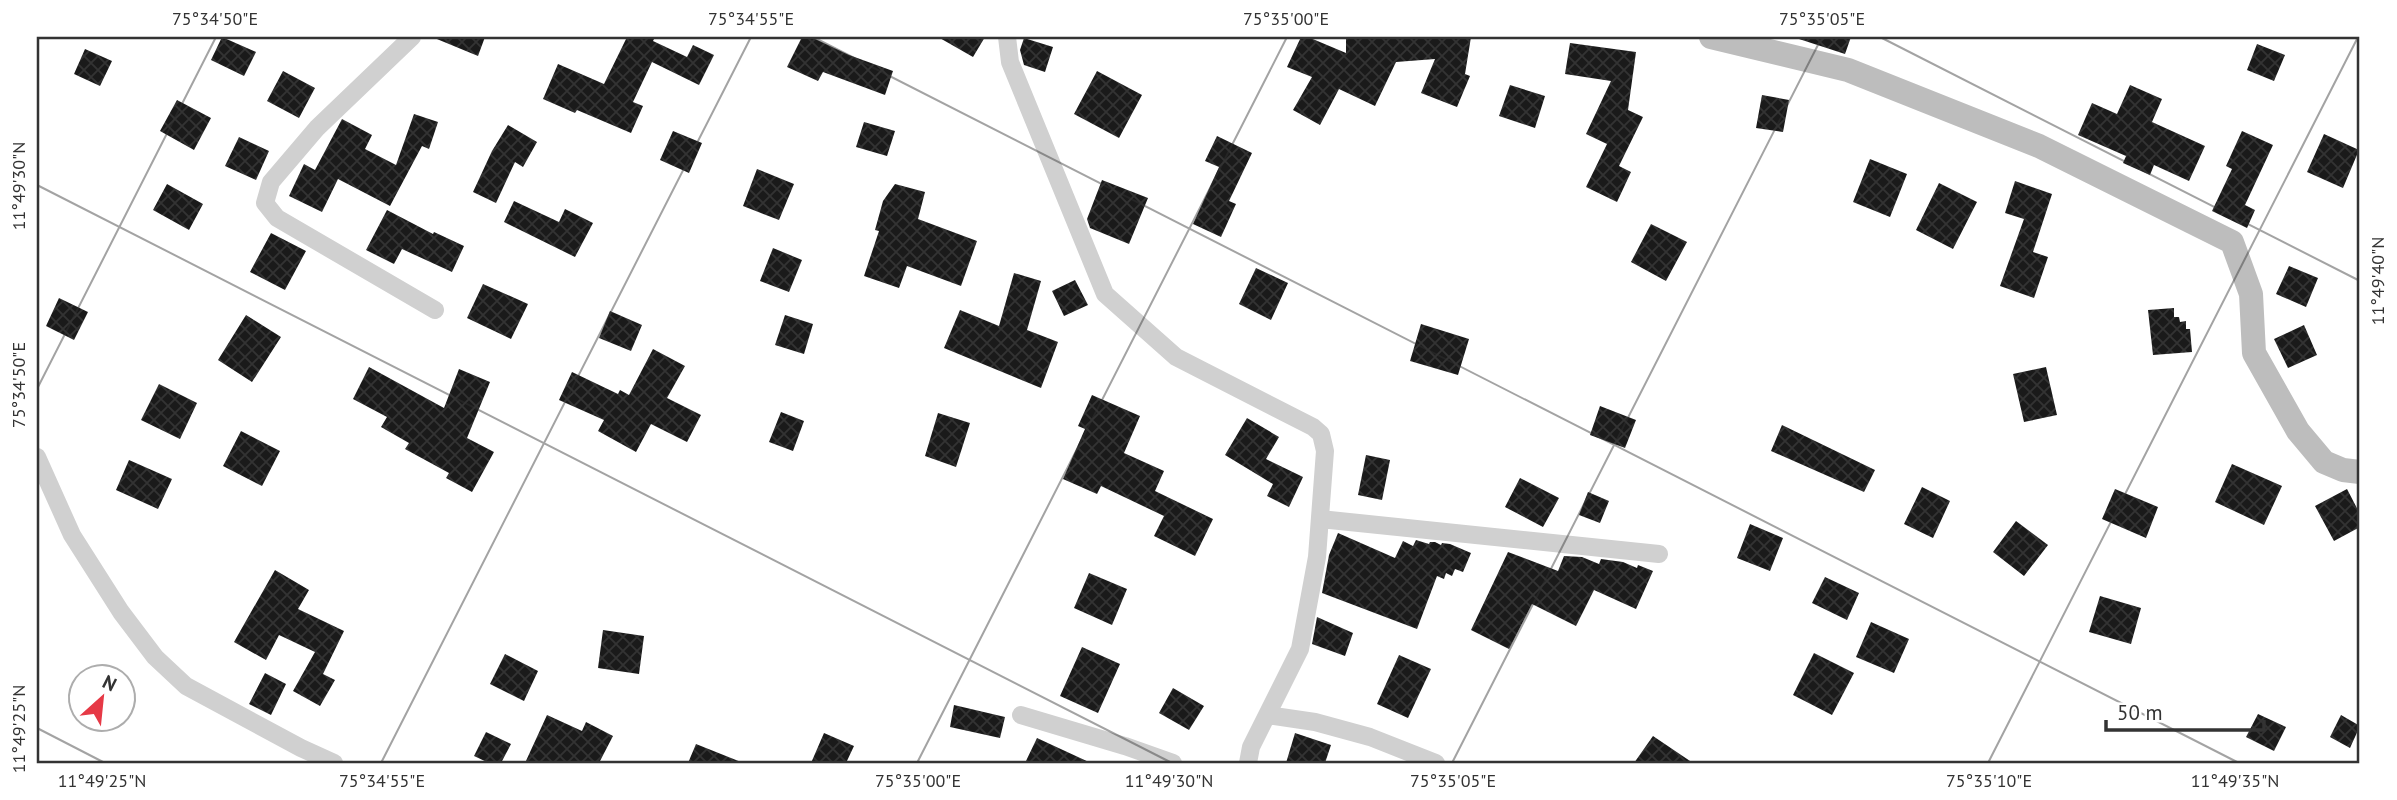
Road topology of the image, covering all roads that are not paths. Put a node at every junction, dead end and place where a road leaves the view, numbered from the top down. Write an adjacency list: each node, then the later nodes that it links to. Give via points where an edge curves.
1 (412, 37): 5 (street, via 317,128 271,181 265,203 277,218)
2 (1007, 37): 8 (street, via 1010,62 1105,294 1176,357 1321,434 1325,451)
3 (1711, 37): 4 (main road)
4 (1749, 41): 7 (main road, via 1848,70 2039,146 2232,242 2251,294 2254,354 2298,431 2324,462)
5 (435, 310)
6 (37, 457): 12 (street, via 72,535 155,657 186,686)
7 (2360, 474)
8 (1320, 519): 9 (street); 11 (street, via 1300,649)
9 (1659, 554)
10 (1021, 715): 13 (street)
11 (1268, 715): 14 (street); 15 (street, via 1370,737)
12 (334, 763)
13 (1173, 763)
14 (1248, 763)
15 (1436, 763)

